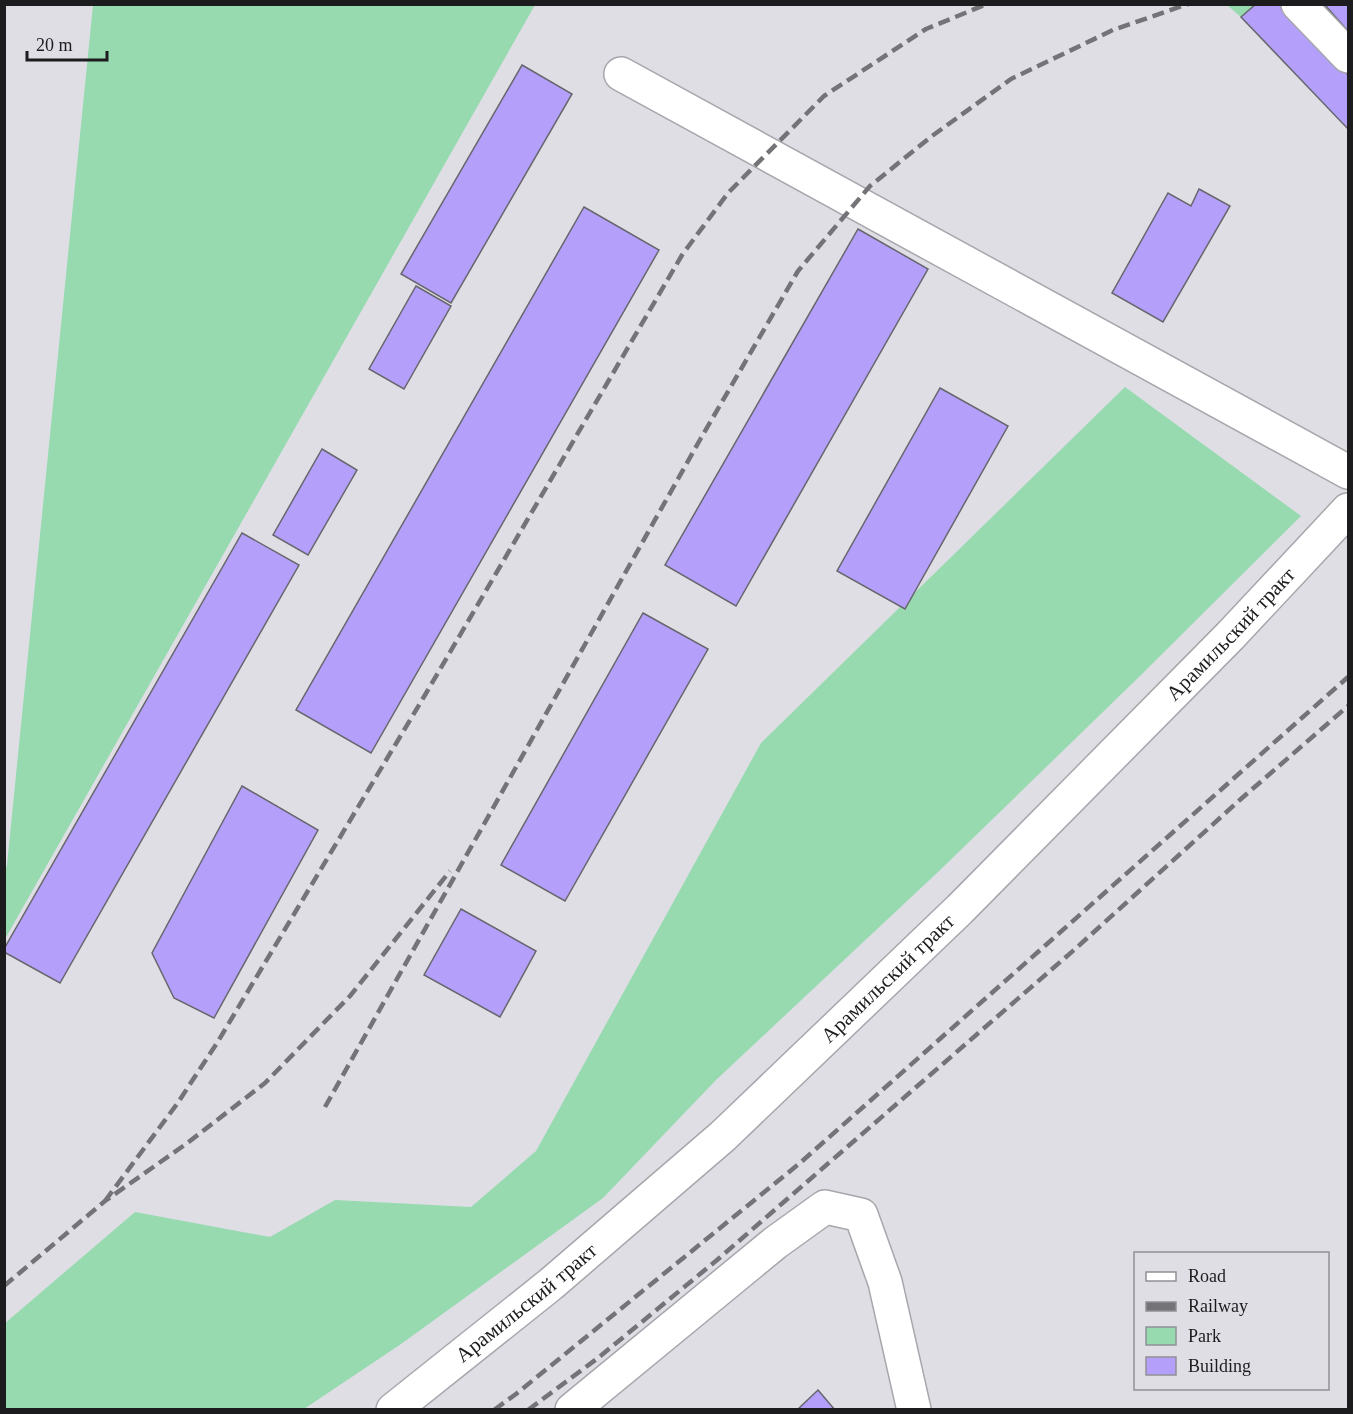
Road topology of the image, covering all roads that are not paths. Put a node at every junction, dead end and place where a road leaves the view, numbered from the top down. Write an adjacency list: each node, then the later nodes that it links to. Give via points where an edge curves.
1 (1298, 4): 2 (main road)
2 (1348, 56)
3 (621, 74): 4 (main road)
4 (1348, 472)
5 (1348, 510): 6 (main road, Арамильский тракт, via 1230,636 960,909 723,1136 551,1284)
6 (393, 1410)
7 (572, 1410): 8 (main road, via 775,1243 825,1207 861,1215 885,1282)
8 (914, 1410)

